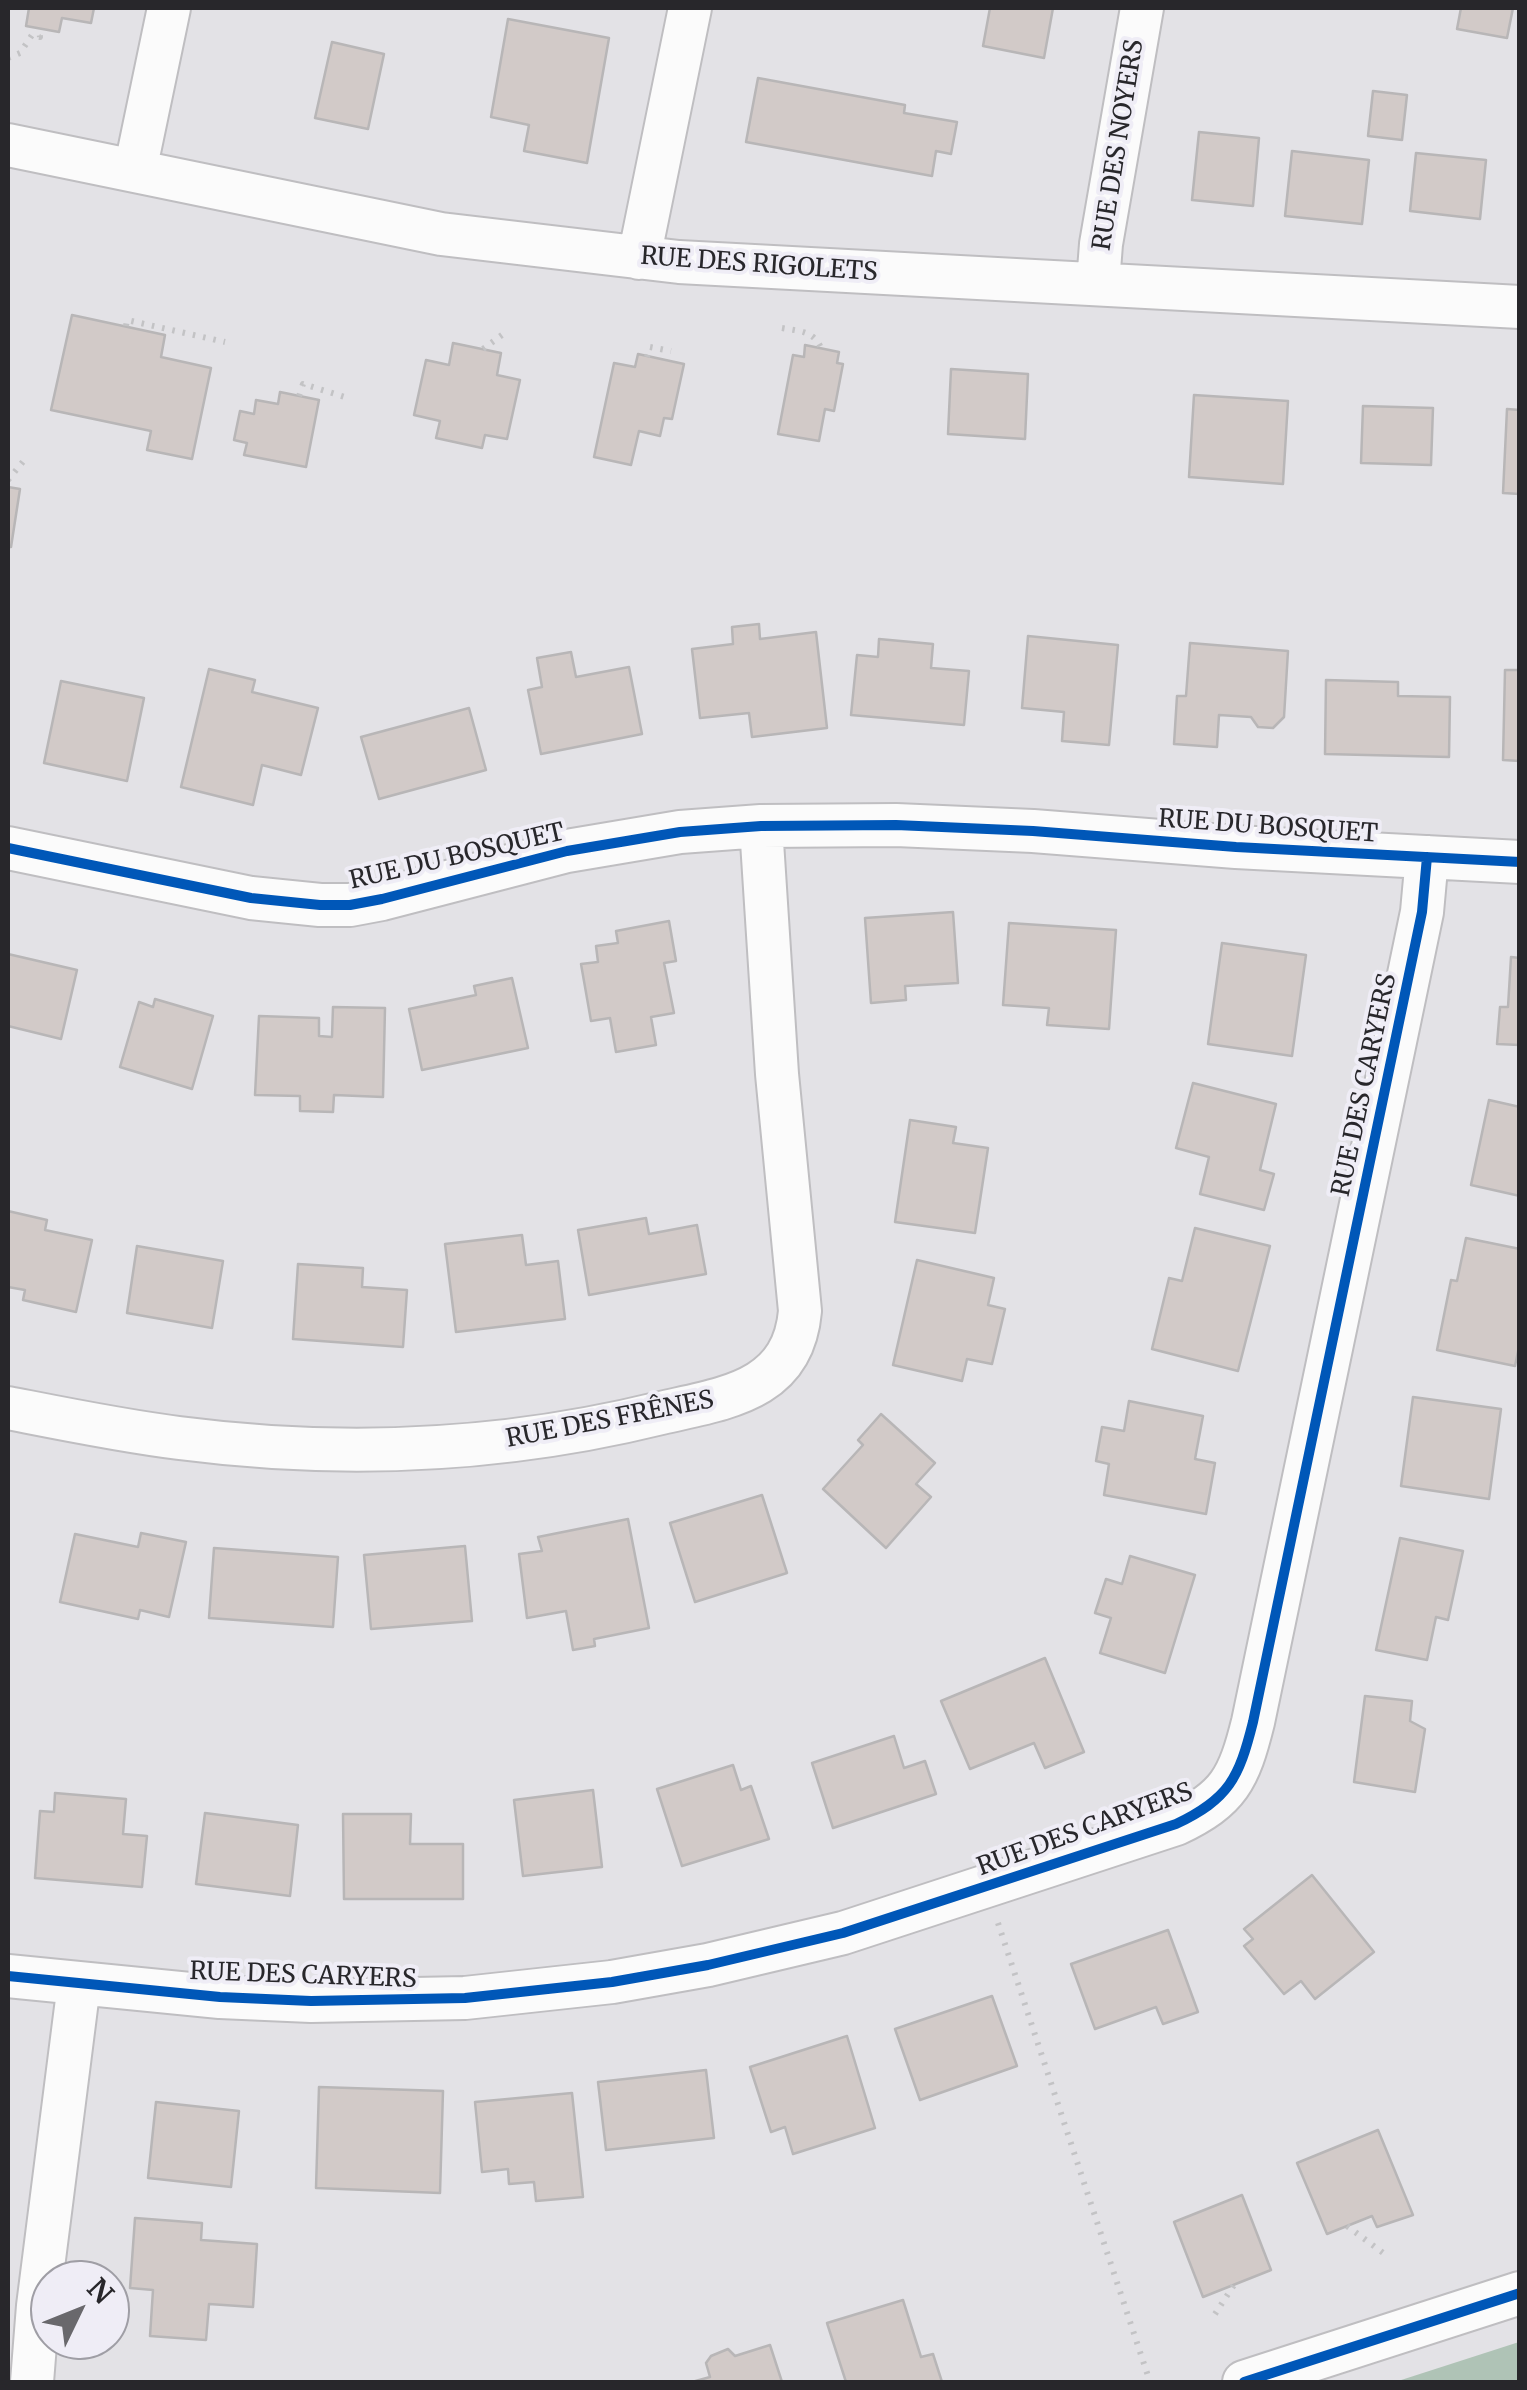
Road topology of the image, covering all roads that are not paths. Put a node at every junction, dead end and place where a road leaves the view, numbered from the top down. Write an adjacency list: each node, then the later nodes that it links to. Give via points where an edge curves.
1 (169, 8): 5 (street)
2 (690, 8): 6 (street)
3 (1142, 8): 7 (street, RUE DES NOYERS)
4 (8, 146): 5 (street, RUE DES RIGOLETS)
5 (135, 171): 6 (street, RUE DES RIGOLETS, via 442,234)
6 (639, 258): 7 (street, RUE DES RIGOLETS)
7 (1098, 283): 8 (street, RUE DES RIGOLETS)
8 (1520, 307)
9 (761, 826): 10 (street, RUE DU BOSQUET, via 567,851 350,905 250,898); 11 (street, RUE DU BOSQUET, via 1032,831); 13 (street, RUE DES FRÊNES, via 800,1311 790,1351 762,1382 625,1422 439,1449 179,1438)
10 (8, 848)
11 (1427, 857): 12 (street, RUE DU BOSQUET); 15 (street, RUE DES CARYERS, via 1422,912 1253,1722 1240,1768 1221,1798 1176,1824 843,1933 612,1982 381,2001 220,1997)
12 (1520, 862)
13 (8, 1408)
14 (8, 1976): 15 (street, RUE DES CARYERS)
15 (79, 1984): 17 (street)
16 (1520, 2292): 18 (street)
17 (32, 2382)
18 (1244, 2382)

